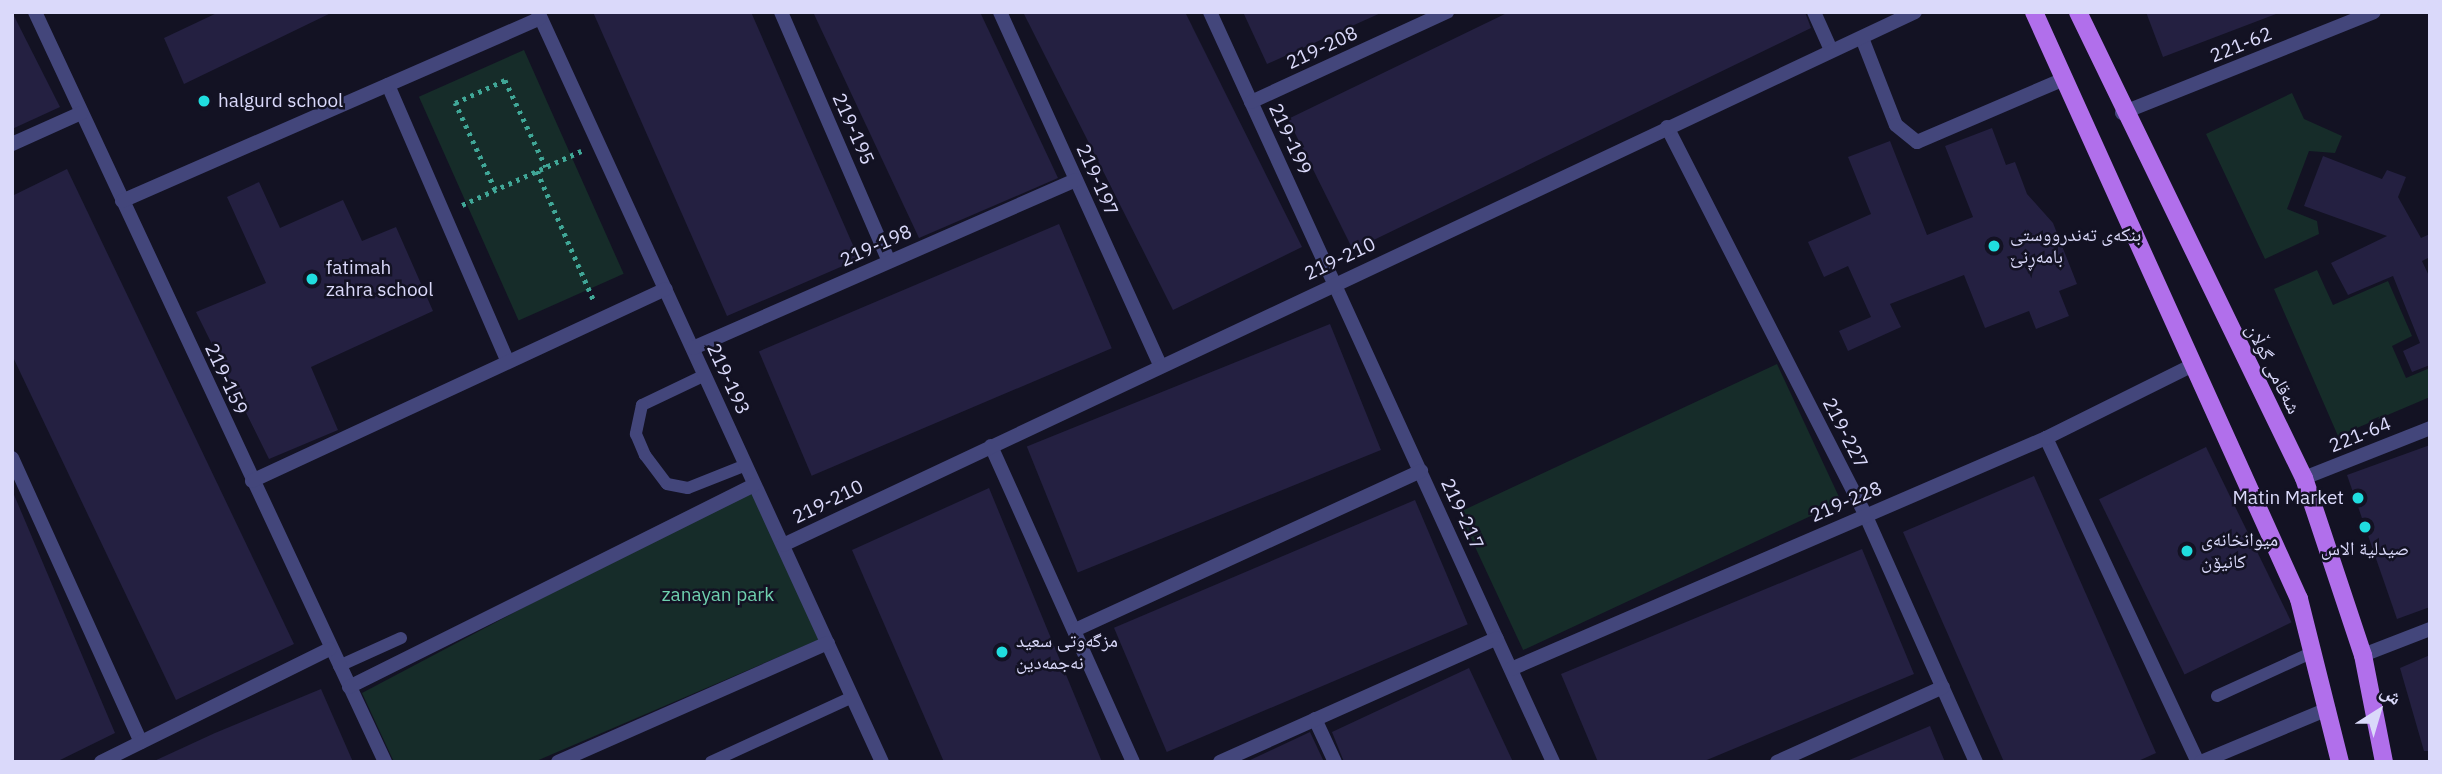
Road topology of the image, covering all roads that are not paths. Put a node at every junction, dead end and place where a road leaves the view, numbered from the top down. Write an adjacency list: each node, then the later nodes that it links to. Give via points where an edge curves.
1 (35, 12): 17 (street, 219-159)
2 (781, 12): 23 (street, 219-195)
3 (1000, 12): 21 (street, 219-197)
4 (1210, 12): 16 (street, 219-199)
5 (1447, 12): 16 (street, 219-208)
6 (1814, 12): 13 (street)
7 (1915, 12): 12 (street, 219-210)
8 (2034, 12): 14 (main road)
9 (2078, 12): 18 (main road, شەقامی گوڵان)
10 (2374, 12): 18 (street, 221-62)
11 (539, 15): 15 (street); 25 (street, 219-193)
12 (1861, 38): 13 (street, 219-210); 14 (street, via 1896,125 1917,142)
13 (1831, 50): 19 (street, 219-210)
14 (2064, 79): 29 (main road)
15 (388, 85): 22 (street); 27 (street)
16 (1251, 102): 24 (street, 219-199)
17 (81, 113): 20 (street); 22 (street, 219-159)
18 (2122, 113): 37 (main road, شەقامی گوڵان)
19 (1667, 127): 24 (street, 219-210); 40 (street, 219-227)
20 (12, 144)
21 (1076, 180): 23 (street, 219-198); 28 (street, 219-197)
22 (122, 201): 38 (street, 219-159)
23 (889, 261): 26 (street, 219-198)
24 (1335, 283): 28 (street, 219-210); 36 (street, 219-217)
25 (666, 289): 26 (street, 219-193); 27 (street)
26 (693, 348): 30 (street, 219-193)
27 (507, 360): 38 (street)
28 (1160, 365): 33 (street, 219-210)
29 (2193, 365): 32 (street, 219-228); 48 (main road, via 2299,599)
30 (705, 375): 35 (street, 219-193); 35 (lane, via 642,405 636,434 645,455 667,484 688,488)
31 (2430, 428): 37 (street, 221-64)
32 (2046, 438): 40 (street, 219-228); 70 (street)
33 (991, 446): 41 (street, 219-210); 43 (street)
34 (12, 458): 58 (street)
35 (746, 465): 39 (street, 219-193)
36 (1421, 471): 43 (street); 45 (street, 219-217)
37 (2304, 478): 49 (main road, شەقامی گوڵان)
38 (252, 481): 47 (street, 219-159)
39 (755, 485): 41 (street, 219-193); 52 (street)
40 (1864, 514): 51 (street, 219-228); 53 (street, 219-227)
41 (783, 545): 46 (street, 219-193)
42 (2430, 629): 49 (street)
43 (1074, 630): 64 (street)
44 (401, 638): 50 (lane)
45 (1497, 638): 51 (street, 219-217); 57 (street)
46 (828, 643): 55 (street, 219-193); 61 (street)
47 (330, 649): 50 (street, 219-159); 58 (street)
48 (2313, 652): 54 (lane); 56 (main road)
49 (2363, 655): 72 (main road, شەقامی گوڵان)
50 (339, 666): 52 (street, 219-159)
51 (1511, 669): 67 (street, 219-217)
52 (349, 687): 60 (street, 219-159)
53 (1944, 687): 68 (street); 69 (street, 219-227)
54 (2217, 696)
55 (852, 697): 62 (lane); 63 (street, 219-193)
56 (2328, 709): 70 (street); 71 (main road)
57 (1315, 719): 65 (street); 66 (street)
58 (141, 743): 59 (street)
59 (101, 762)
60 (385, 762)
61 (558, 762)
62 (711, 762)
63 (882, 762)
64 (1133, 762)
65 (1220, 762)
66 (1335, 762)
67 (1553, 762)
68 (1777, 762)
69 (1976, 762)
70 (2199, 762)
71 (2340, 762)
72 (2384, 762)

